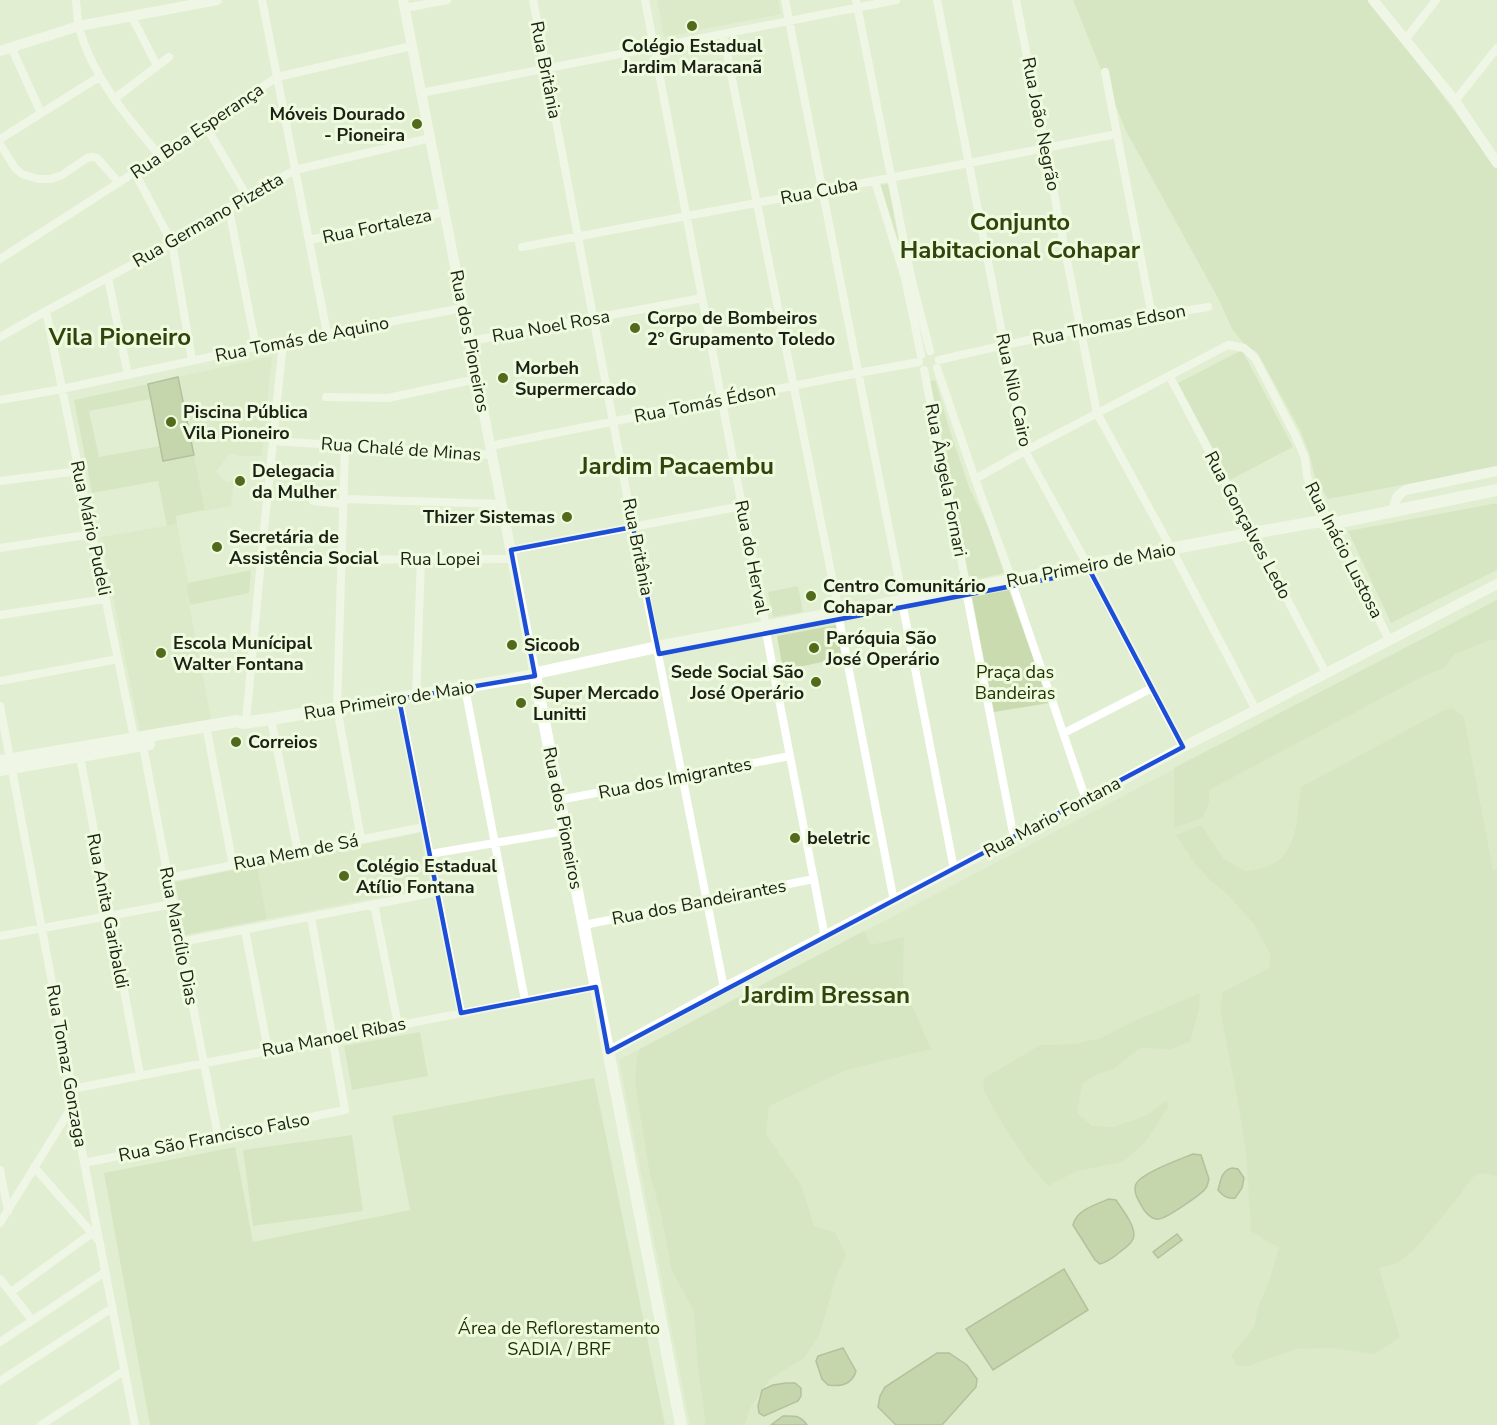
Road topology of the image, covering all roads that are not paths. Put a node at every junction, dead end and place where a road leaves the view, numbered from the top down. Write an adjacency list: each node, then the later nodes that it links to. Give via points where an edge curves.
1 (76, 0): 17 (street)
2 (217, 0): 15 (street)
3 (262, 0): 30 (street)
4 (447, 0): 13 (street)
5 (533, 0): 27 (street, Rua Britânia)
6 (645, 0): 22 (street, Rua do Herval)
7 (785, 0): 16 (street)
8 (896, 0): 14 (street)
9 (937, 0): 42 (street, Rua Nilo Cairo)
10 (1016, 0): 40 (street, Rua João Negrão)
11 (1372, 0): 19 (street)
12 (1437, 0): 19 (street)
13 (404, 4): 20 (street, Rua dos Pioneiros)
14 (857, 4): 16 (street); 46 (street)
15 (132, 17): 17 (street); 26 (street)
16 (789, 21): 18 (street); 49 (street)
17 (79, 26): 21 (street); 29 (street)
18 (723, 33): 22 (street); 51 (street)
19 (1405, 40): 33 (street)
20 (412, 46): 30 (street, Rua Boa Esperança); 31 (street, Rua dos Pioneiros)
21 (11, 47): 24 (street); 34 (street)
22 (654, 47): 27 (street); 54 (street, Rua do Herval)
23 (1497, 48): 33 (street)
24 (0, 51)
25 (169, 57): 26 (street)
26 (157, 66): 32 (street)
27 (546, 68): 31 (street); 55 (street, Rua Britânia)
28 (1105, 72): 36 (street)
29 (99, 77): 32 (street); 34 (street)
30 (277, 77): 35 (street, Rua Boa Esperança); 44 (street)
31 (421, 93): 37 (street, Rua dos Pioneiros)
32 (114, 99): 41 (street)
33 (1455, 101): 43 (street)
34 (41, 113): 38 (street)
35 (205, 125): 41 (street, Rua Boa Esperança); 50 (street)
36 (1117, 134): 40 (street, Rua Cuba); 66 (street)
37 (430, 138): 44 (street, Rua Germano Pizetta); 53 (street, Rua dos Pioneiros)
38 (0, 139)
39 (0, 144): 48 (street, via 22,174 51,179 92,157 98,158)
40 (1046, 147): 42 (street, Rua Cuba); 68 (street, Rua João Negrão)
41 (160, 156): 45 (street, Rua Boa Esperança)
42 (969, 163): 46 (street, Rua Cuba); 73 (street, Rua Nilo Cairo)
43 (1497, 163)
44 (295, 170): 50 (street, Rua Germano Pizetta); 56 (street)
45 (135, 173): 48 (street, Rua Boa Esperança); 57 (street)
46 (892, 178): 47 (street, Rua Cuba); 60 (street)
47 (874, 181): 49 (street, Rua Cuba); 60 (street)
48 (119, 183): 59 (street, Rua Boa Esperança)
49 (822, 190): 51 (street, Rua Cuba); 80 (street)
50 (247, 196): 52 (street, Rua Germano Pizetta)
51 (757, 203): 54 (street, Rua Cuba); 84 (street)
52 (229, 209): 57 (street, Rua Germano Pizetta); 74 (street)
53 (444, 212): 56 (street, Rua Fortaleza); 64 (street, Rua dos Pioneiros)
54 (686, 216): 55 (street, Rua Cuba); 62 (street, Rua do Herval)
55 (578, 236): 58 (street, Rua Cuba); 67 (street, Rua Britânia)
56 (309, 240): 69 (street)
57 (172, 243): 61 (street, Rua Germano Pizetta); 77 (street)
58 (522, 247)
59 (0, 259)
60 (908, 277): 75 (street); 76 (street)
61 (108, 278): 65 (street, Rua Germano Pizetta); 81 (street)
62 (702, 298): 67 (street, Rua Noel Rosa); 88 (street, Rua do Herval)
63 (1208, 307): 66 (street, Rua Thomas Edson)
64 (463, 308): 69 (street, Rua Tomás de Aquino); 71 (street, Rua dos Pioneiros)
65 (46, 311): 70 (street, Rua Germano Pizetta); 85 (street, Rua Mário Pudeli)
66 (1152, 316): 68 (street, Rua Thomas Edson)
67 (594, 318): 71 (street, Rua Noel Rosa); 90 (street, Rua Britânia)
68 (1081, 330): 73 (street, Rua Thomas Edson); 89 (street, Rua João Negrão)
69 (327, 333): 72 (street, Rua Tomás de Aquino)
70 (1, 334)
71 (470, 341): 83 (street, Rua dos Pioneiros)
72 (283, 342): 74 (street, Rua Tomás de Aquino); 91 (street)
73 (1005, 345): 78 (street, Rua Thomas Edson); 94 (street, Rua Nilo Cairo)
74 (256, 346): 77 (street, Rua Tomás de Aquino)
75 (930, 351): 76 (street); 78 (street, via 936,354)
76 (920, 358): 79 (street); 80 (street, Rua Tomás Édson)
77 (192, 360): 81 (street, Rua Tomás de Aquino)
78 (938, 364): 79 (street, via 930,372); 97 (street)
79 (924, 370): 118 (street, Rua Ângela Fornari)
80 (858, 373): 84 (street, Rua Tomás Édson); 120 (street)
81 (128, 375): 85 (street, Rua Tomás de Aquino)
82 (1170, 377): 89 (street); 105 (street, Rua Inácio Lustosa, via 1228,345 1244,348 1255,357 1296,437 1305,458 1307,477); 108 (street, Rua Gonçalves Ledo)
83 (477, 379): 86 (street, via 388,398); 93 (street, Rua dos Pioneiros)
84 (793, 385): 88 (street, Rua Tomás Édson); 122 (street)
85 (62, 389): 87 (street, Rua Tomás de Aquino); 95 (street, Rua Mário Pudeli)
86 (327, 397)
87 (0, 400)
88 (722, 400): 90 (street, Rua Tomás Édson); 103 (street, Rua do Herval)
89 (1097, 414): 94 (street); 110 (street, Rua João Negrão)
90 (614, 421): 93 (street, Rua Tomás Édson); 106 (street, Rua Britânia)
91 (273, 441): 92 (street, Rua Chalé de Minas); 114 (street)
92 (345, 446): 93 (street, Rua Chalé de Minas); 101 (street)
93 (491, 450): 102 (street, Rua dos Pioneiros)
94 (1025, 452): 97 (street); 115 (street, Rua Nilo Cairo)
95 (79, 471): 98 (street); 107 (street, Rua Mário Pudeli)
96 (1497, 471): 104 (street, via 1406,490 1397,496)
97 (975, 479): 116 (street)
98 (0, 481)
99 (1497, 490): 104 (main road, Rua Primeiro de Maio)
100 (313, 501): 101 (street)
101 (343, 501): 102 (street); 112 (street)
102 (502, 504): 111 (street, Rua dos Pioneiros)
103 (742, 506): 106 (street, Rua Lopei); 123 (street, Rua do Herval)
104 (1395, 510): 105 (main road, Rua Primeiro de Maio)
105 (1332, 522): 108 (main road, Rua Primeiro de Maio, via 1315,522); 124 (street, Rua Inácio Lustosa)
106 (633, 527): 111 (street, Rua Lopei); 125 (street, Rua Britânia)
107 (92, 534): 109 (street); 119 (street, Rua Mário Pudeli)
108 (1254, 536): 110 (main road, Rua Primeiro de Maio); 127 (street, Rua Gonçalves Ledo)
109 (0, 548)
110 (1172, 552): 115 (main road, Rua Primeiro de Maio); 136 (street, Rua João Negrão)
111 (511, 555): 113 (street, Rua Lopei); 128 (street, Rua dos Pioneiros)
112 (341, 559): 113 (street, Rua Lopei); 114 (street, Rua Lopei); 135 (street)
113 (421, 559): 132 (street)
114 (261, 560): 138 (street)
115 (1089, 568): 116 (main road, Rua Primeiro de Maio); 131 (street, Rua Nilo Cairo)
116 (1012, 583): 118 (main road, Rua Primeiro de Maio); 140 (street)
117 (1497, 584): 124 (street, Rua Mario Fontana)
118 (967, 592): 120 (main road, Rua Primeiro de Maio); 151 (street, Rua Ângela Fornari)
119 (105, 599): 121 (street); 126 (street, Rua Mário Pudeli)
120 (903, 604): 122 (main road, Rua Primeiro de Maio); 157 (street)
121 (0, 615)
122 (839, 616): 123 (main road, Rua Primeiro de Maio); 162 (street)
123 (766, 629): 125 (main road, Rua Primeiro de Maio); 144 (street, Rua do Herval)
124 (1389, 640): 127 (street, Rua Mario Fontana)
125 (658, 650): 128 (main road, Rua Primeiro de Maio); 146 (street, Rua Britânia)
126 (118, 659): 129 (street); 141 (street, Rua Mário Pudeli)
127 (1326, 673): 136 (street, Rua Mario Fontana)
128 (535, 675): 130 (main road, Rua Primeiro de Maio); 147 (main road, Rua dos Pioneiros)
129 (0, 681)
130 (465, 688): 132 (main road, Rua Primeiro de Maio); 153 (street)
131 (1152, 688): 140 (street); 142 (street, Rua Nilo Cairo)
132 (416, 696): 133 (main road, Rua Primeiro de Maio)
133 (399, 699): 135 (main road, Rua Primeiro de Maio); 149 (street)
134 (0, 706): 145 (street, Rua Tomaz Gonzaga)
135 (337, 708): 137 (main road, Rua Primeiro de Maio); 152 (street)
136 (1256, 710): 142 (street, Rua Mario Fontana)
137 (271, 719): 138 (main road, Rua Primeiro de Maio); 154 (street)
138 (245, 723): 139 (main road, Rua Primeiro de Maio, via 237,721)
139 (207, 730): 141 (main road, Rua Primeiro de Maio); 156 (street)
140 (1064, 733): 148 (street)
141 (138, 741): 143 (main road, Rua Primeiro de Maio); 158 (street, Rua Marcílio Dias)
142 (1183, 747): 148 (street, Rua Mario Fontana)
143 (79, 752): 145 (main road, Rua Primeiro de Maio); 165 (street, Rua Anita Garibaldi)
144 (790, 756): 146 (street, Rua dos Imigrantes); 159 (street, Rua do Herval)
145 (6, 765): 168 (street, Rua Tomaz Gonzaga)
146 (683, 776): 147 (street, Rua dos Imigrantes); 161 (street, Rua Britânia)
147 (559, 800): 150 (main road, Rua dos Pioneiros)
148 (1086, 800): 151 (street, Rua Mario Fontana)
149 (424, 826): 152 (street, Rua Mem de Sá); 155 (street)
150 (565, 831): 153 (street); 167 (main road, Rua dos Pioneiros)
151 (1014, 838): 157 (street, Rua Mario Fontana)
152 (361, 839): 154 (street, Rua Mem de Sá)
153 (495, 842): 155 (street); 175 (street)
154 (298, 852): 156 (street, Rua Mem de Sá)
155 (430, 854): 160 (street)
156 (234, 865): 158 (street, Rua Mem de Sá)
157 (954, 869): 162 (street, Rua Mario Fontana)
158 (168, 878): 163 (street, Rua Marcílio Dias)
159 (814, 879): 161 (street, Rua dos Bandeirantes); 171 (street, Rua do Herval)
160 (437, 892): 164 (street); 176 (street)
161 (707, 900): 167 (street, Rua dos Bandeirantes); 174 (street, Rua Britânia)
162 (894, 901): 171 (street, Rua Mario Fontana)
163 (173, 904): 165 (street); 172 (street, Rua Marcílio Dias)
164 (374, 904): 166 (street); 177 (street)
165 (109, 915): 168 (street); 182 (street, Rua Anita Garibaldi)
166 (311, 917): 169 (street); 178 (street)
167 (584, 925): 173 (main road, Rua dos Pioneiros)
168 (42, 928): 170 (street); 183 (street, Rua Tomaz Gonzaga)
169 (245, 930): 172 (street); 179 (street)
170 (0, 936)
171 (825, 937): 174 (street, Rua Mario Fontana)
172 (181, 942): 181 (street, Rua Marcílio Dias)
173 (596, 987): 175 (street, Rua Manoel Ribas); 180 (main road, Rua dos Pioneiros)
174 (724, 988): 180 (street, Rua Mario Fontana)
175 (525, 1000): 176 (street, Rua Manoel Ribas)
176 (461, 1013): 177 (street, Rua Manoel Ribas)
177 (398, 1025): 178 (street, Rua Manoel Ribas)
178 (332, 1038): 179 (street, Rua Manoel Ribas); 185 (street, Rua São Francisco Falso, via 345,1110)
179 (268, 1050): 181 (street, Rua Manoel Ribas)
180 (608, 1052): 203 (main road, Rua dos Pioneiros)
181 (204, 1063): 182 (street, Rua Manoel Ribas); 185 (street, Rua Marcílio Dias)
182 (140, 1075): 183 (street, Rua Manoel Ribas)
183 (72, 1089): 184 (street, Rua Tomaz Gonzaga)
184 (73, 1105): 186 (street, Rua Tomaz Gonzaga); 187 (street)
185 (218, 1136): 186 (street, Rua São Francisco Falso)
186 (84, 1163): 192 (street, Rua Tomaz Gonzaga)
187 (34, 1167): 189 (street); 191 (street)
188 (0, 1170): 189 (street)
189 (8, 1211): 190 (street)
190 (0, 1223)
191 (92, 1233): 192 (street); 195 (street)
192 (100, 1244): 193 (street, Rua Tomaz Gonzaga)
193 (105, 1272): 196 (street, Rua Tomaz Gonzaga); 197 (street)
194 (0, 1279): 195 (street)
195 (11, 1292): 197 (street)
196 (112, 1308): 199 (street, Rua Tomaz Gonzaga); 200 (street)
197 (32, 1320): 198 (street)
198 (0, 1342)
199 (124, 1371): 201 (street); 202 (street, Rua Tomaz Gonzaga)
200 (0, 1382)
201 (41, 1425)
202 (134, 1425)
203 (681, 1425)

